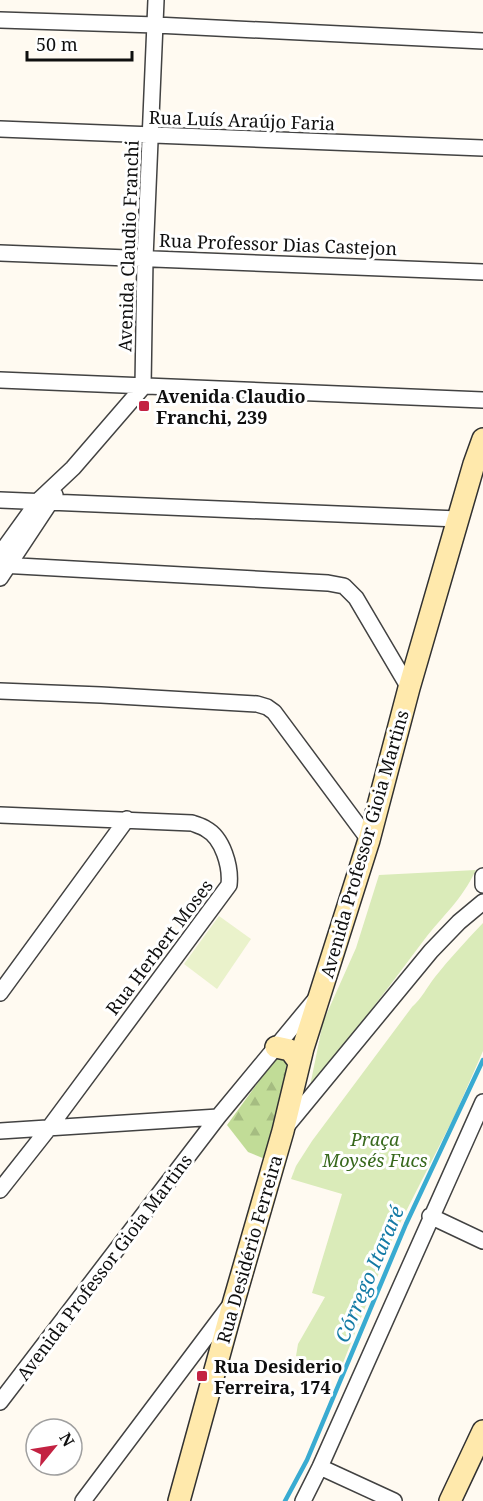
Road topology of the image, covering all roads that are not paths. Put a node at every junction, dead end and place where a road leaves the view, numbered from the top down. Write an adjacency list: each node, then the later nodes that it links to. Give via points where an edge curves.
1 (156, 0): 3 (street, Avenida Claudio Franchi)
2 (0, 20): 3 (street)
3 (156, 25): 4 (street); 6 (street, Avenida Claudio Franchi)
4 (483, 41)
5 (0, 129): 6 (street, Rua Luís Araújo Faria)
6 (152, 136): 7 (street, Rua Luís Araújo Faria); 9 (street, Avenida Claudio Franchi)
7 (483, 148)
8 (0, 253): 9 (street, Rua Professor Dias Castejon)
9 (146, 258): 10 (street, Rua Professor Dias Castejon); 12 (street, Avenida Claudio Franchi)
10 (483, 272)
11 (0, 380): 12 (street)
12 (143, 387): 13 (street); 17 (street)
13 (483, 400)
14 (483, 439): 15 (street, Avenida Professor Gioia Martins)
15 (478, 466): 18 (street, Avenida Professor Gioia Martins)
16 (0, 500): 17 (street)
17 (45, 501): 18 (street); 19 (street)
18 (458, 519): 21 (street, Avenida Professor Gioia Martins)
19 (3, 561): 20 (street); 21 (street, via 344,586 356,598)
20 (0, 578)
21 (410, 688): 25 (street, Avenida Professor Gioia Martins)
22 (0, 691): 25 (street, via 267,707)
23 (0, 815): 24 (street, Rua Herbert Moses)
24 (127, 819): 29 (street); 36 (street, Rua Herbert Moses, via 192,824 207,829 222,849 229,885)
25 (369, 840): 30 (street, Avenida Professor Gioia Martins)
26 (483, 876): 27 (street)
27 (483, 885)
28 (483, 902): 33 (street, via 430,951)
29 (0, 993)
30 (318, 997): 31 (street, Avenida Professor Gioia Martins); 32 (street, Rua Desidério Ferreira)
31 (276, 1047): 32 (street, via 290,1050); 35 (street, Avenida Professor Gioia Martins)
32 (297, 1072): 33 (street, via 300,1092); 38 (street, Rua Desidério Ferreira)
33 (309, 1099): 38 (street)
34 (483, 1102): 40 (street)
35 (218, 1117): 36 (street); 43 (street, Avenida Professor Gioia Martins)
36 (49, 1128): 37 (street); 39 (street, Rua Herbert Moses)
37 (0, 1131)
38 (283, 1131): 42 (street, Rua Desidério Ferreira)
39 (0, 1190)
40 (430, 1216): 41 (street); 45 (street)
41 (483, 1241)
42 (234, 1300): 46 (street); 47 (street, Rua Desidério Ferreira)
43 (0, 1402)
44 (483, 1431): 50 (street)
45 (320, 1467): 48 (street); 49 (street)
46 (83, 1501)
47 (179, 1501)
48 (303, 1501)
49 (394, 1501)
50 (450, 1501)

